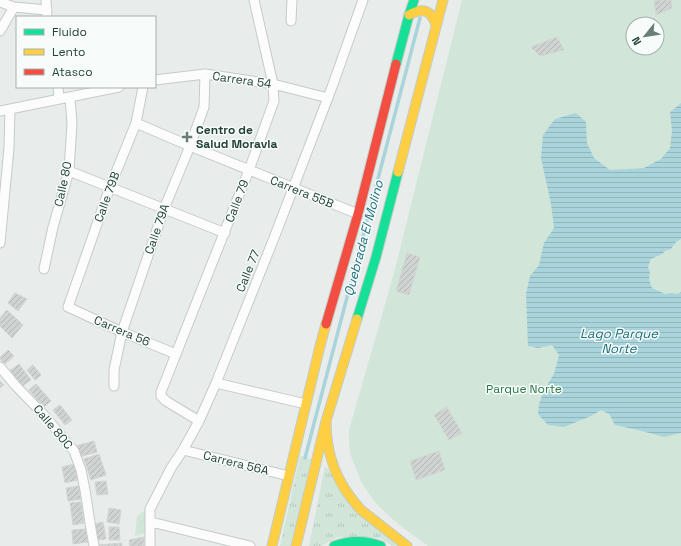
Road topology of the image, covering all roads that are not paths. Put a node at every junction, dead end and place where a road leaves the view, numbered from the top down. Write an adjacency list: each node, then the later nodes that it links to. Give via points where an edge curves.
1 (46, 0): 9 (street)
2 (254, 0): 16 (street, Calle 79)
3 (292, 0): 11 (street)
4 (363, 0): 21 (street, Calle 77)
5 (414, 0): 10 (main road)
6 (443, 0): 12 (main road)
7 (0, 2): 8 (street)
8 (14, 6): 9 (street); 13 (street)
9 (47, 14)
10 (409, 15): 12 (main road, via 422,10 434,18); 32 (main road)
11 (291, 21)
12 (436, 25): 44 (main road, via 376,257)
13 (0, 31)
14 (205, 74): 15 (street, Carrera 54); 16 (street, Carrera 54); 26 (street, Calle 79A, via 204,107)
15 (156, 80)
16 (274, 84): 21 (street, Carrera 54); 27 (street, Calle 79, via 274,100)
17 (58, 88): 22 (street)
18 (115, 88): 20 (street)
19 (143, 88): 25 (street, Calle 79B)
20 (70, 98): 22 (street); 28 (street, Calle 80, via 72,123)
21 (328, 98): 30 (street, Calle 77)
22 (59, 99): 23 (street)
23 (10, 109): 24 (street); 34 (street)
24 (0, 111)
25 (136, 123): 26 (street, Carrera 55B); 29 (street, Calle 79B)
26 (190, 146): 27 (street, Carrera 55B); 31 (street, Calle 79A)
27 (249, 170): 30 (street, Carrera 55B); 33 (street, Calle 79)
28 (69, 171): 29 (street); 35 (street, Calle 80)
29 (110, 187): 31 (street); 36 (street, Calle 79B)
30 (293, 188): 32 (street, Carrera 55B); 40 (street, Calle 77)
31 (164, 208): 33 (street); 37 (street, Calle 79A)
32 (358, 214): 42 (main road)
33 (225, 233): 38 (street, Calle 79)
34 (0, 243)
35 (44, 269)
36 (68, 307): 37 (street, Carrera 56)
37 (122, 332): 38 (street, Carrera 56); 41 (street, Calle 79A, via 114,370)
38 (176, 354): 43 (street, Calle 79, via 161,396)
39 (0, 367): 48 (street, Calle 80C, via 74,451 81,470)
40 (216, 384): 42 (street); 43 (street, Calle 77)
41 (114, 386)
42 (306, 404): 46 (main road)
43 (199, 421): 45 (street, Calle 77)
44 (326, 421): 52 (main road); 55 (main road, via 329,456 346,491 360,510)
45 (183, 450): 46 (street, Carrera 56A); 47 (street, Calle 77, via 150,509)
46 (289, 476): 51 (main road)
47 (151, 522): 49 (street, Calle 77); 50 (street)
48 (94, 546)
49 (150, 546)
50 (250, 546)
51 (272, 546)
52 (296, 546)
53 (334, 546): 54 (main road, via 359,541)
54 (381, 546)
55 (407, 546)

